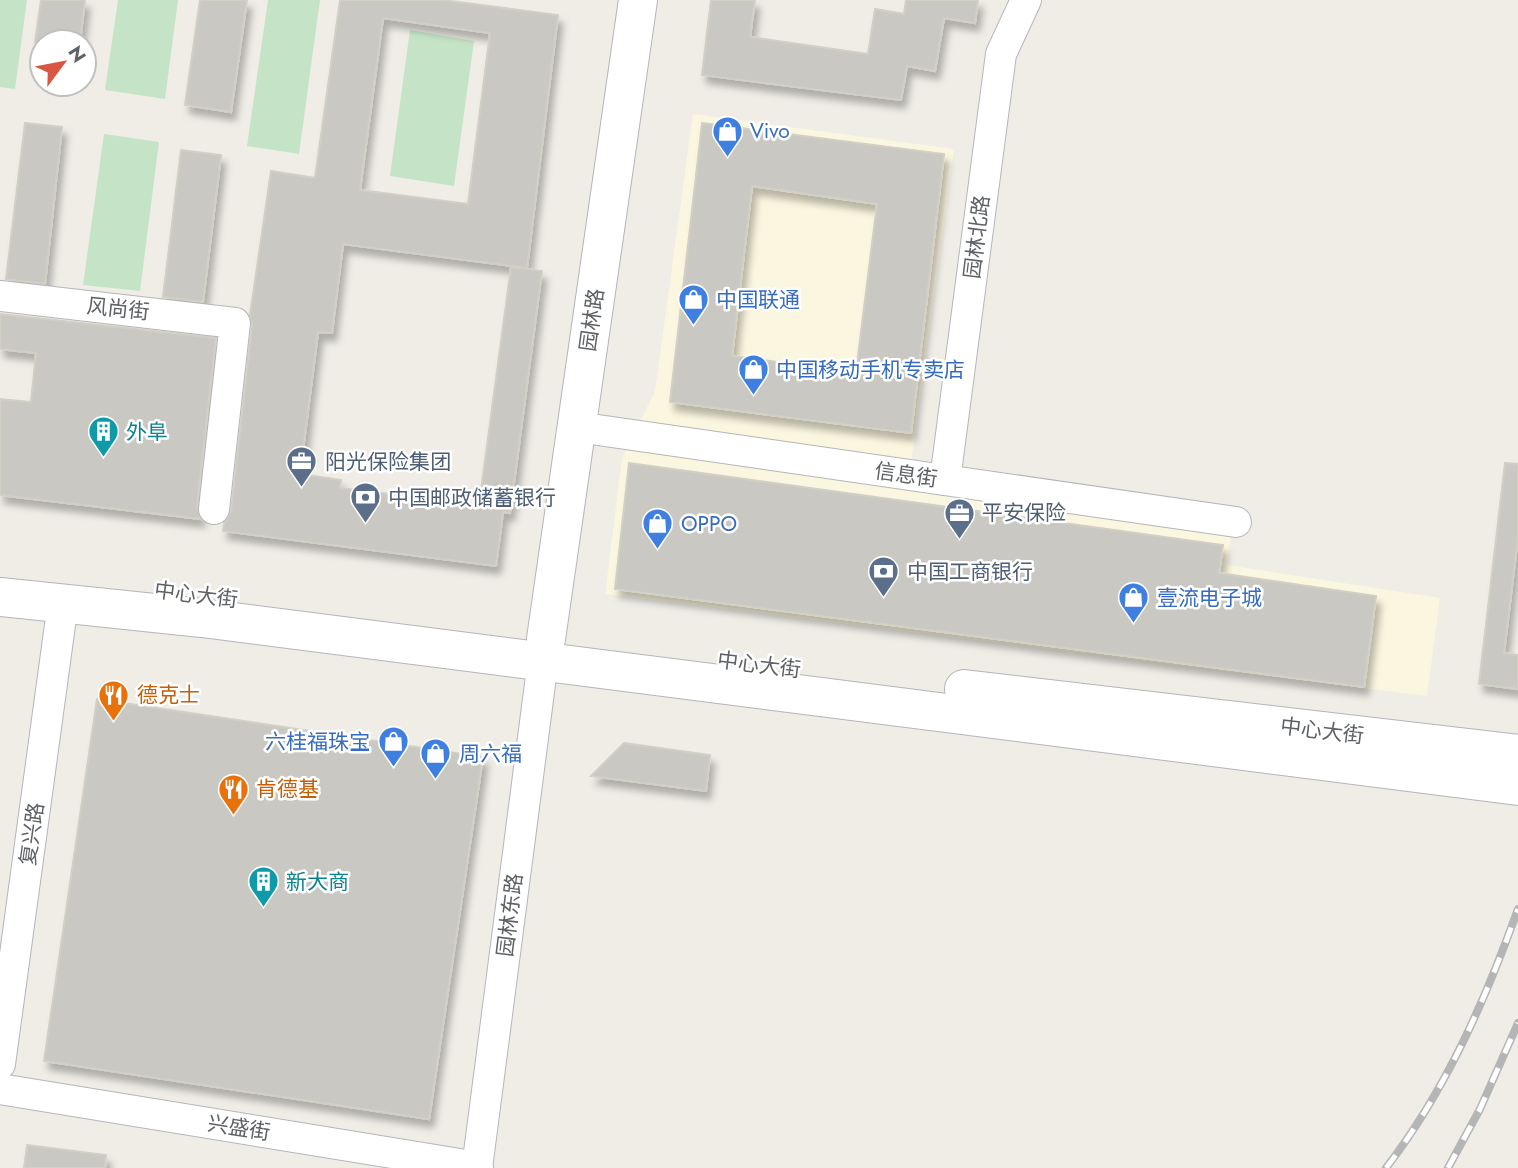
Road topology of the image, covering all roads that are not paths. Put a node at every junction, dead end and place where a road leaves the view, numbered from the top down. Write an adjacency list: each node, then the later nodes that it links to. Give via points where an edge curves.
1 (638, 0): 4 (main road, 园林路)
2 (1026, 0): 5 (street, 园林北路, via 1001,54)
3 (0, 296): 6 (street, 风尚街, via 235,323)
4 (577, 427): 5 (street, 信息街); 11 (main road, 园林路)
5 (945, 480): 7 (street, 信息街)
6 (214, 509)
7 (1236, 522)
8 (0, 571): 11 (main road, 中心大街)
9 (0, 597): 10 (main road, 中心大街)
10 (63, 603): 11 (main road, 中心大街); 14 (street, 复兴路)
11 (545, 650): 12 (main road, 中心大街); 13 (main road, 中心大街); 16 (street, 园林东路)
12 (1518, 754)
13 (1518, 786)
14 (0, 1064)
15 (0, 1089): 16 (street, 兴盛街)
16 (477, 1168)

